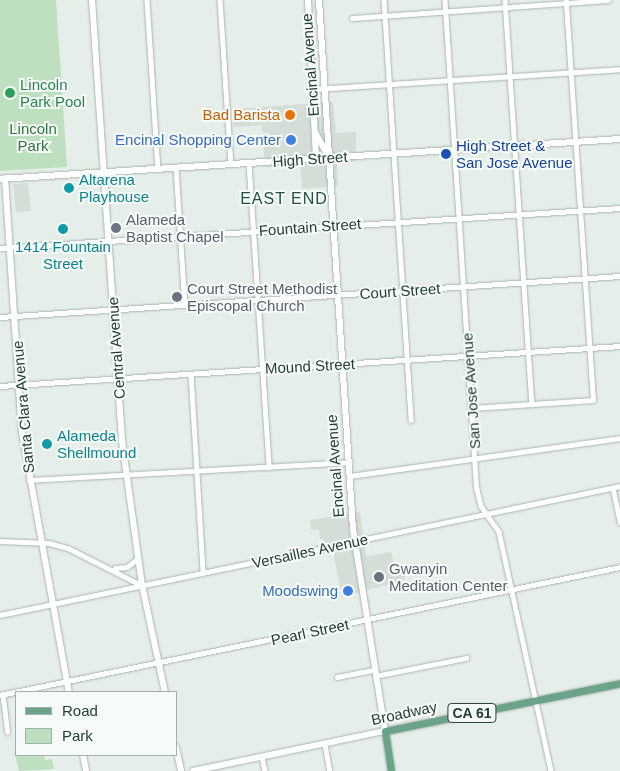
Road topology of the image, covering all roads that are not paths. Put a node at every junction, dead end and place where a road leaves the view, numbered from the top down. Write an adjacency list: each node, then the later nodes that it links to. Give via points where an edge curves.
1 (92, 0): 36 (street, Central Avenue)
2 (147, 0): 35 (street)
3 (220, 0): 33 (street)
4 (308, 0): 16 (street, Encinal Avenue)
5 (319, 0): 14 (street, Encinal Avenue)
6 (384, 0): 13 (street)
7 (445, 0): 12 (street, San Jose Avenue)
8 (506, 0): 11 (street)
9 (608, 0): 10 (street)
10 (566, 2): 11 (street); 18 (street)
11 (506, 7): 12 (street); 19 (street)
12 (445, 11): 13 (street); 20 (street, San Jose Avenue)
13 (385, 15): 15 (street); 21 (street)
14 (320, 18): 16 (street); 22 (street, Encinal Avenue)
15 (352, 18)
16 (309, 19): 23 (street, Encinal Avenue)
17 (620, 69): 18 (street)
18 (571, 72): 19 (street); 26 (street)
19 (511, 76): 20 (street); 27 (street)
20 (450, 80): 21 (street); 28 (street, San Jose Avenue)
21 (389, 84): 22 (street); 29 (street)
22 (326, 88): 23 (street); 30 (street, Encinal Avenue)
23 (314, 89): 24 (street, Encinal Avenue)
24 (316, 134): 30 (street, Encinal Avenue); 31 (street, Encinal Avenue)
25 (620, 139): 26 (street, High Street)
26 (576, 142): 27 (street, High Street); 39 (street)
27 (516, 146): 28 (street, High Street); 40 (street)
28 (454, 149): 29 (street, High Street); 41 (street, San Jose Avenue)
29 (394, 153): 30 (street, High Street); 42 (street)
30 (329, 157): 31 (street, High Street); 43 (street, Encinal Avenue)
31 (316, 158): 32 (street, High Street)
32 (249, 163): 33 (street, High Street); 44 (street)
33 (231, 164): 34 (street, High Street)
34 (176, 167): 35 (street, High Street); 45 (street)
35 (158, 169): 36 (street, High Street)
36 (104, 172): 37 (street, High Street); 46 (street, Central Avenue)
37 (3, 179): 47 (street, Santa Clara Avenue)
38 (620, 208): 39 (street, Fountain Street)
39 (580, 210): 40 (street, Fountain Street); 50 (street)
40 (520, 214): 41 (street, Fountain Street); 51 (street)
41 (459, 218): 42 (street, Fountain Street); 52 (street, San Jose Avenue)
42 (399, 222): 43 (street, Fountain Street); 53 (street)
43 (333, 226): 44 (street, Fountain Street); 54 (street, Encinal Avenue)
44 (253, 231): 45 (street, Fountain Street); 55 (street)
45 (181, 236): 46 (street, Fountain Street); 56 (street)
46 (109, 241): 47 (street, Fountain Street); 57 (street, Central Avenue)
47 (10, 247): 48 (street, Fountain Street); 58 (street, Santa Clara Avenue)
48 (0, 248)
49 (620, 276): 50 (street, Court Street)
50 (585, 279): 51 (street, Court Street); 61 (street)
51 (525, 283): 52 (street, Court Street); 62 (street)
52 (464, 287): 53 (street, Court Street); 63 (street, San Jose Avenue)
53 (403, 291): 54 (street, Court Street); 64 (street)
54 (338, 295): 55 (street, Court Street); 65 (street, Encinal Avenue)
55 (258, 300): 56 (street, Court Street); 66 (street)
56 (185, 305): 57 (street, Court Street)
57 (113, 310): 58 (street, Court Street); 68 (street, Central Avenue)
58 (15, 316): 59 (street, Court Street); 69 (street, Santa Clara Avenue)
59 (0, 317)
60 (620, 346): 61 (street, Mound Street)
61 (590, 348): 62 (street, Mound Street); 71 (street, via 593,400)
62 (529, 352): 63 (street, Mound Street); 71 (street)
63 (469, 356): 64 (street, Mound Street); 72 (street, San Jose Avenue)
64 (408, 360): 65 (street, Mound Street); 73 (street)
65 (342, 364): 66 (street, Mound Street); 76 (street, Encinal Avenue)
66 (263, 369): 67 (street, Mound Street); 77 (street)
67 (191, 374): 68 (street, Mound Street); 78 (street)
68 (118, 379): 69 (street, Mound Street); 79 (street, Central Avenue)
69 (19, 385): 70 (street, Mound Street); 81 (street, Santa Clara Avenue)
70 (0, 386)
71 (532, 404): 72 (street)
72 (472, 408): 75 (street, San Jose Avenue)
73 (411, 420)
74 (620, 438): 75 (street)
75 (475, 458): 80 (street); 84 (street, San Jose Avenue, via 478,498)
76 (349, 462): 77 (street); 80 (street, Encinal Avenue)
77 (269, 467): 78 (street)
78 (197, 471): 79 (street); 92 (street)
79 (127, 475): 81 (street); 89 (street, Central Avenue)
80 (350, 476): 87 (street, Encinal Avenue)
81 (29, 480): 88 (street, Santa Clara Avenue)
82 (620, 486): 83 (street, Versailles Avenue)
83 (613, 488): 84 (street, Versailles Avenue); 85 (street)
84 (488, 514): 87 (street, Versailles Avenue); 94 (street, San Jose Avenue, via 499,532)
85 (620, 522)
86 (0, 541): 88 (street)
87 (355, 542): 92 (street, Versailles Avenue); 97 (street, Encinal Avenue)
88 (40, 543): 91 (street, via 68,548); 95 (street, Santa Clara Avenue)
89 (138, 558): 91 (street, via 127,567); 93 (street, Central Avenue)
90 (620, 567): 94 (street, Pearl Street)
91 (113, 568): 93 (street)
92 (203, 573): 93 (street, Versailles Avenue)
93 (142, 585): 95 (street, Versailles Avenue); 99 (street, Central Avenue)
94 (512, 590): 97 (street, Pearl Street); 109 (street, San Jose Avenue)
95 (51, 604): 96 (street, Versailles Avenue); 102 (street, Santa Clara Avenue)
96 (0, 614)
97 (367, 620): 99 (street, Pearl Street); 100 (street, Encinal Avenue)
98 (466, 658): 100 (street)
99 (159, 663): 102 (street, Pearl Street); 107 (street, Central Avenue)
100 (375, 673): 101 (street); 110 (street, Encinal Avenue)
101 (337, 677)
102 (67, 682): 105 (street, Pearl Street); 106 (street, Santa Clara Avenue)
103 (620, 682): 109 (main road, Broadway / CA 61)
104 (15, 691): 108 (street, Pearl Street)
105 (18, 691)
106 (69, 691)
107 (165, 691)
108 (1, 694): 111 (street)
109 (536, 700): 110 (main road, Broadway / CA 61); 122 (street, San Jose Avenue)
110 (385, 731): 112 (street, Broadway); 121 (main road, Encinal Avenue)
111 (8, 732)
112 (325, 744): 115 (street, Broadway); 120 (street)
113 (83, 756): 116 (street)
114 (178, 756): 117 (street)
115 (262, 757): 118 (street, Broadway); 119 (street)
116 (86, 771)
117 (181, 771)
118 (193, 771)
119 (265, 771)
120 (330, 771)
121 (391, 771)
122 (552, 771)

